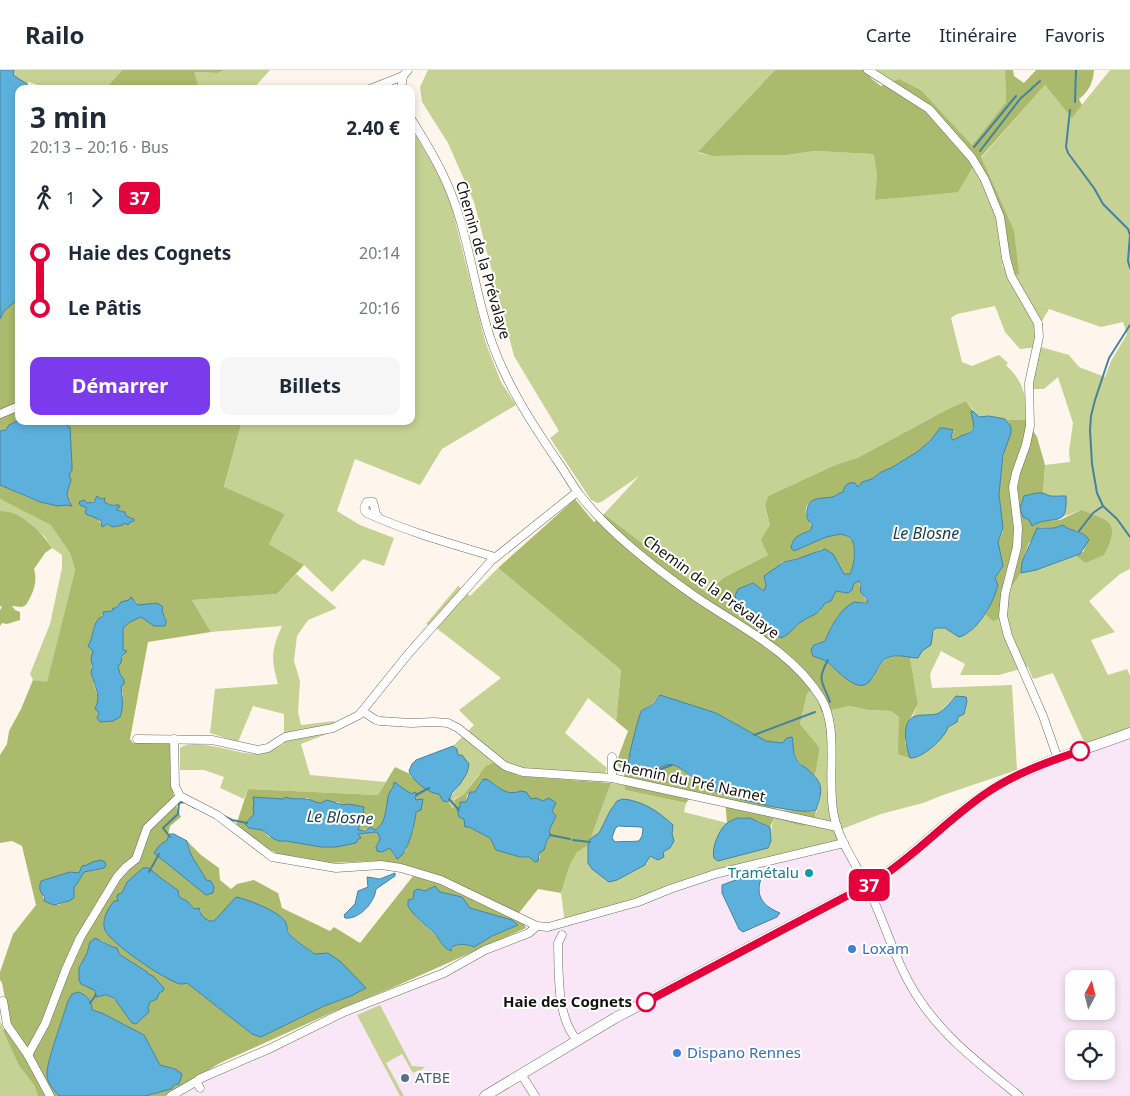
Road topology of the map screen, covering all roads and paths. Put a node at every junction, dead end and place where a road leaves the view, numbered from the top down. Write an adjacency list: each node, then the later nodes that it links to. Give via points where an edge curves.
1 (868, 70): 18 (street, via 929,109 972,158 1000,217 1011,276 1038,323 1039,337 1029,383 1030,426 1013,487 1017,547 1003,616 1005,629)
2 (406, 73): 3 (street); 6 (street)
3 (388, 82): 4 (street); 5 (street)
4 (380, 85)
5 (394, 85)
6 (402, 85)
7 (415, 126): 10 (street, Chemin de la Prévalaye, via 443,174 455,205 491,341 508,382)
8 (15, 408): 9 (street)
9 (0, 414)
10 (577, 492): 12 (street); 21 (street, Chemin de la Prévalaye, via 593,512 642,555 696,597 750,630 792,663 812,686 822,699 830,722 830,790)
11 (379, 518): 12 (street, via 404,532)
12 (495, 557): 13 (street)
13 (362, 711): 16 (street, via 341,726 285,737 268,748 258,750 212,740); 19 (street, Chemin du Pré Namet, via 380,721 448,723 513,770)
14 (1130, 734): 18 (main road)
15 (137, 739): 16 (street)
16 (174, 739): 20 (street, via 175,786)
17 (612, 757): 19 (street)
18 (1058, 759): 23 (main road, via 1019,774 987,793 897,868)
19 (612, 778): 21 (street, Chemin du Pré Namet)
20 (180, 796): 24 (street, via 217,815 272,857 336,868 382,865 401,868 441,880); 28 (street, via 147,828 136,859 117,877 80,938 45,1024)
21 (837, 827): 22 (street, Chemin de la Prévalaye)
22 (844, 843): 23 (street, Chemin de la Prévalaye); 24 (street, via 715,874 638,902 554,925)
23 (867, 886): 27 (main road); 34 (street, Chemin de la Prévalaye, via 904,973 936,1023 969,1056)
24 (537, 926): 31 (street, via 529,933 484,950 444,973 344,1012)
25 (562, 935): 27 (street, via 558,943 560,994 565,1018)
26 (3, 1000): 28 (street, via 7,1025)
27 (576, 1040): 29 (main road)
28 (28, 1055): 30 (street)
29 (521, 1074): 32 (main road); 33 (street)
30 (50, 1096)
31 (171, 1096)
32 (485, 1096)
33 (535, 1096)
34 (1019, 1096)

